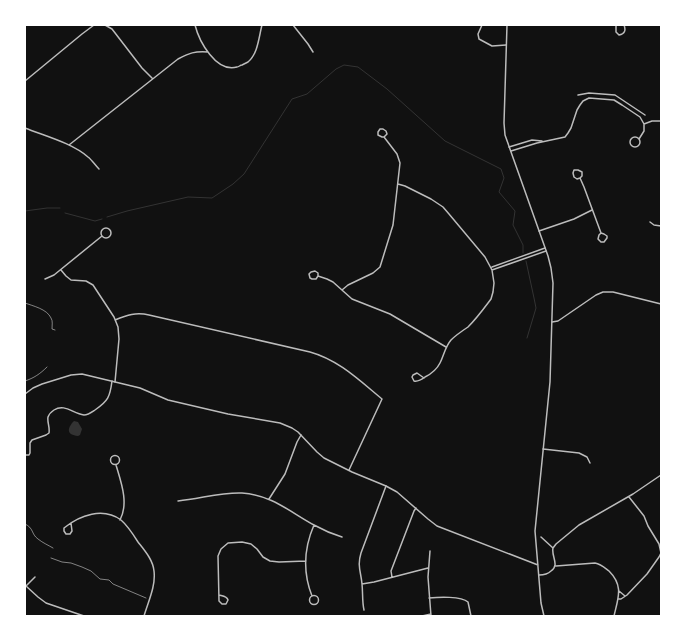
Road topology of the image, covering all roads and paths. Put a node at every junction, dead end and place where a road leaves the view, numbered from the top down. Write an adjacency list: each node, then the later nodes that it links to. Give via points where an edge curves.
1 (94, 25): 14 (street)
2 (105, 25): 13 (street, via 112,29)
3 (195, 25): 11 (street, via 198,36)
4 (262, 25): 11 (street, via 254,55 242,65 230,68 224,66 216,62)
5 (293, 25): 12 (street)
6 (482, 25): 10 (street, via 478,34 479,39 492,46)
7 (507, 25): 10 (street)
8 (617, 25): 9 (street, via 616,32 619,35 624,33)
9 (624, 25)
10 (507, 45): 30 (street, via 504,123)
11 (208, 52): 13 (street, via 188,53)
12 (313, 52)
13 (152, 78): 29 (street)
14 (25, 81)
15 (586, 94): 16 (street); 17 (street); 18 (street)
16 (578, 95)
17 (616, 95): 19 (street); 20 (street)
18 (586, 100): 19 (street); 28 (street, via 576,110 571,127 565,136)
19 (614, 100): 21 (street)
20 (634, 107): 21 (street); 22 (street)
21 (631, 111): 24 (street, via 640,117)
22 (645, 115)
23 (661, 121): 24 (street)
24 (644, 124): 27 (street, via 644,131)
25 (25, 128): 29 (street)
26 (384, 137): 26 (street, via 386,130 380,129 378,135); 34 (street, via 399,160)
27 (639, 140): 27 (street, via 632,139 631,146 637,147)
28 (543, 142): 30 (street, via 532,140); 31 (street)
29 (69, 145): 32 (street, via 89,157)
30 (509, 147): 31 (street)
31 (511, 152): 38 (street)
32 (98, 169)
33 (580, 178): 33 (street, via 582,172 574,170 574,177); 35 (street)
34 (398, 184): 43 (street, via 443,207 482,253); 47 (street, via 392,228 380,267 374,273)
35 (592, 210): 38 (street); 39 (street)
36 (650, 222): 37 (street)
37 (661, 226)
38 (539, 231): 41 (street)
39 (601, 233): 39 (street, via 607,236 604,242 598,239)
40 (102, 236): 40 (street, via 109,237 107,228 103,229); 44 (street)
41 (545, 248): 42 (street); 43 (street)
42 (546, 251): 43 (street); 51 (street, via 553,283)
43 (492, 269): 53 (street, via 494,288 491,299 468,327)
44 (60, 270): 46 (street); 50 (street, via 70,280 86,281 93,285)
45 (318, 276): 45 (street, via 312,279 309,274 315,271); 47 (street, via 333,282)
46 (44, 279)
47 (342, 290): 53 (street, via 352,299 390,314)
48 (25, 303): 52 (path, via 49,315)
49 (661, 304): 51 (street, via 621,293 603,292)
50 (115, 320): 58 (street, via 119,339); 65 (street, via 130,314 145,314 315,354 340,366 382,399)
51 (552, 322): 61 (street)
52 (54, 330)
53 (446, 347): 55 (street, via 438,366)
54 (47, 367): 56 (path, via 40,374)
55 (424, 378): 55 (street, via 417,373 412,377 417,382)
56 (25, 381)
57 (112, 381): 58 (street); 59 (street, via 75,374 38,385); 62 (street, via 107,400 91,412 82,414 62,408 50,413 49,433 32,440 30,453)
58 (115, 382): 60 (street, via 144,389 168,400 280,423)
59 (25, 394)
60 (301, 435): 65 (street, via 322,456); 69 (street, via 285,474)
61 (543, 449): 63 (street, via 579,453 587,457); 83 (street, via 535,531)
62 (25, 455)
63 (590, 463)
64 (116, 465): 64 (street, via 119,459 113,456 110,459); 72 (street, via 124,499)
65 (349, 470): 67 (street)
66 (661, 475): 68 (street)
67 (386, 486): 71 (street); 89 (street, via 360,557)
68 (629, 497): 79 (street, via 575,528); 94 (street, via 644,516 661,553 649,572)
69 (269, 499): 70 (street, via 230,493); 75 (street)
70 (178, 501)
71 (416, 508): 83 (street, via 440,528); 88 (street, via 391,571)
72 (120, 520): 73 (street, via 108,514 97,513); 96 (street, via 152,562 154,578)
73 (71, 523): 73 (street, via 64,528 65,533 71,532)
74 (25, 524): 78 (path, via 37,538)
75 (314, 525): 76 (street); 82 (street, via 308,540)
76 (342, 537)
77 (541, 537): 79 (street)
78 (53, 548)
79 (552, 548): 84 (street)
80 (430, 551): 85 (street)
81 (51, 558): 96 (path, via 76,564 91,571 100,579 109,580)
82 (306, 561): 92 (street, via 270,562 251,544 228,543 218,556); 93 (street, via 307,579)
83 (538, 566): 86 (street)
84 (556, 566): 86 (street, via 550,572); 91 (street, via 598,564 613,576)
85 (428, 568): 88 (street); 95 (street)
86 (539, 575): 104 (street)
87 (35, 577): 90 (street)
88 (392, 577): 89 (street)
89 (362, 584): 98 (street)
90 (26, 587): 100 (street, via 46,603)
91 (619, 591): 94 (street); 97 (street)
92 (219, 595): 92 (street, via 220,603 226,604 227,597)
93 (312, 596): 93 (street, via 318,599 315,604 310,602)
94 (625, 596): 97 (street)
95 (429, 598): 99 (street); 103 (street, via 461,598 469,606)
96 (149, 599): 101 (street)
97 (618, 599): 105 (street)
98 (364, 610)
99 (431, 615): 102 (street)
100 (84, 616)
101 (144, 616)
102 (422, 616)
103 (470, 616)
104 (544, 616)
105 (614, 616)

